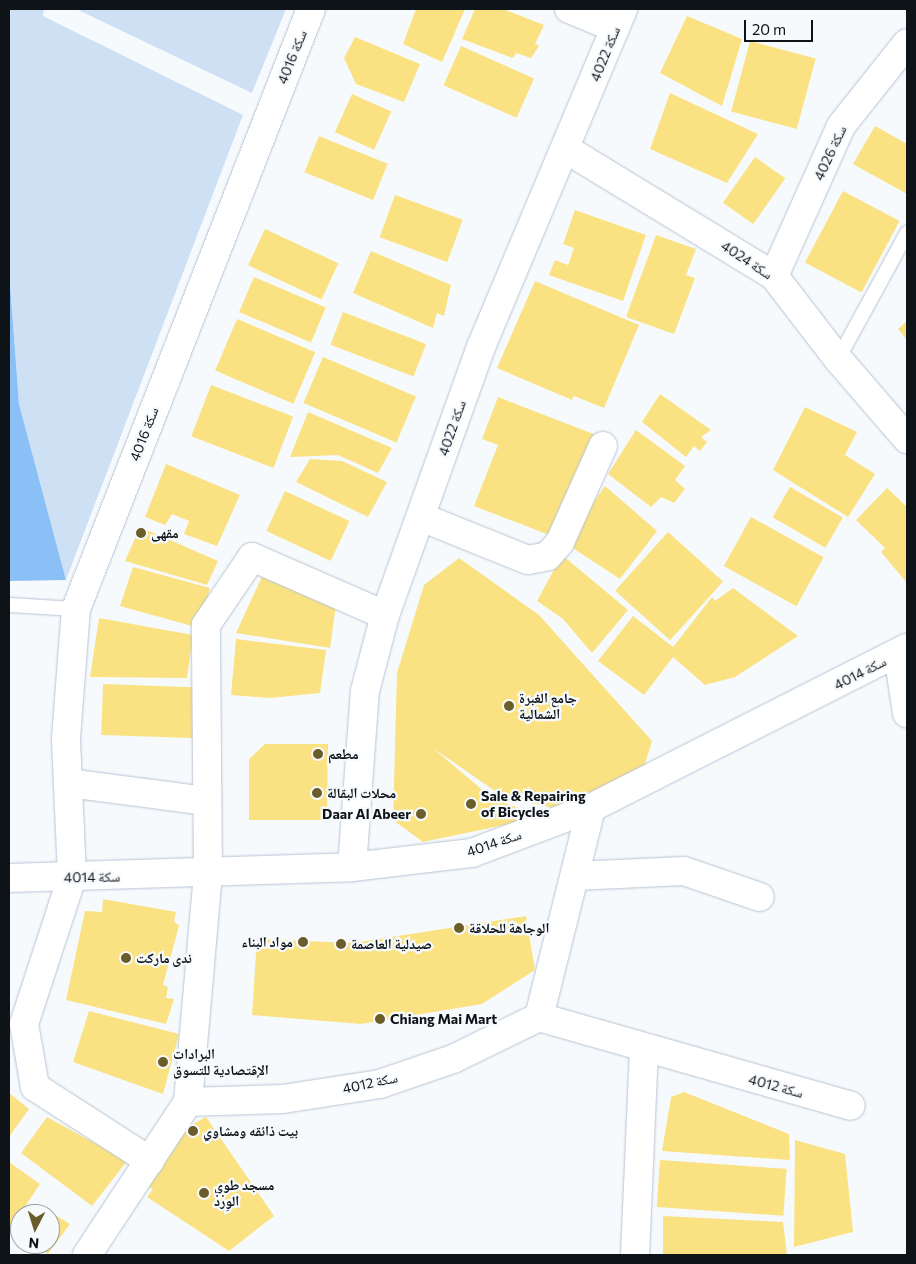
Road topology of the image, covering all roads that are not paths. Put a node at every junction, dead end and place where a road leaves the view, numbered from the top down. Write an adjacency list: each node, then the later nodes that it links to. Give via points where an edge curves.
1 (311, 9): 13 (street, سكة 4016)
2 (569, 9): 3 (street)
3 (620, 19): 5 (street, سكة 4022)
4 (907, 43): 7 (street, سكة 4026, via 841,126)
5 (566, 149): 7 (street, سكة 4024); 11 (street, سكة 4022, via 481,347)
6 (907, 233): 8 (lane)
7 (774, 276): 8 (street, سكة 4024)
8 (838, 359): 9 (street, سكة 4024)
9 (907, 439)
10 (603, 446): 11 (street, via 560,542 548,556 528,560)
11 (421, 517): 14 (street, سكة 4022)
12 (9, 605): 13 (lane)
13 (76, 609): 17 (street, سكة 4016, via 66,738)
14 (385, 616): 18 (street, via 252,557 247,559 206,624); 20 (street, سكة 4022, via 365,691)
15 (903, 651): 16 (street); 19 (street, سكة 4014)
16 (907, 714)
17 (68, 782): 18 (street); 23 (street, سكة 4016)
18 (208, 801): 21 (street)
19 (591, 808): 20 (street, سكة 4014, via 472,853); 22 (street)
20 (352, 867): 21 (street, سكة 4014)
21 (208, 874): 23 (street, سكة 4014); 28 (street)
22 (575, 876): 25 (street, via 684,871); 26 (street)
23 (72, 877): 24 (street, سكة 4014); 30 (street, via 24,1024 35,1087)
24 (9, 878)
25 (760, 897)
26 (540, 1017): 27 (street, سكة 4012); 28 (street, سكة 4012, via 453,1059 380,1084 283,1099)
27 (644, 1050): 29 (street, سكة 4012); 32 (street)
28 (188, 1102): 30 (street)
29 (851, 1106)
30 (150, 1160): 31 (street)
31 (87, 1255)
32 (635, 1255)

